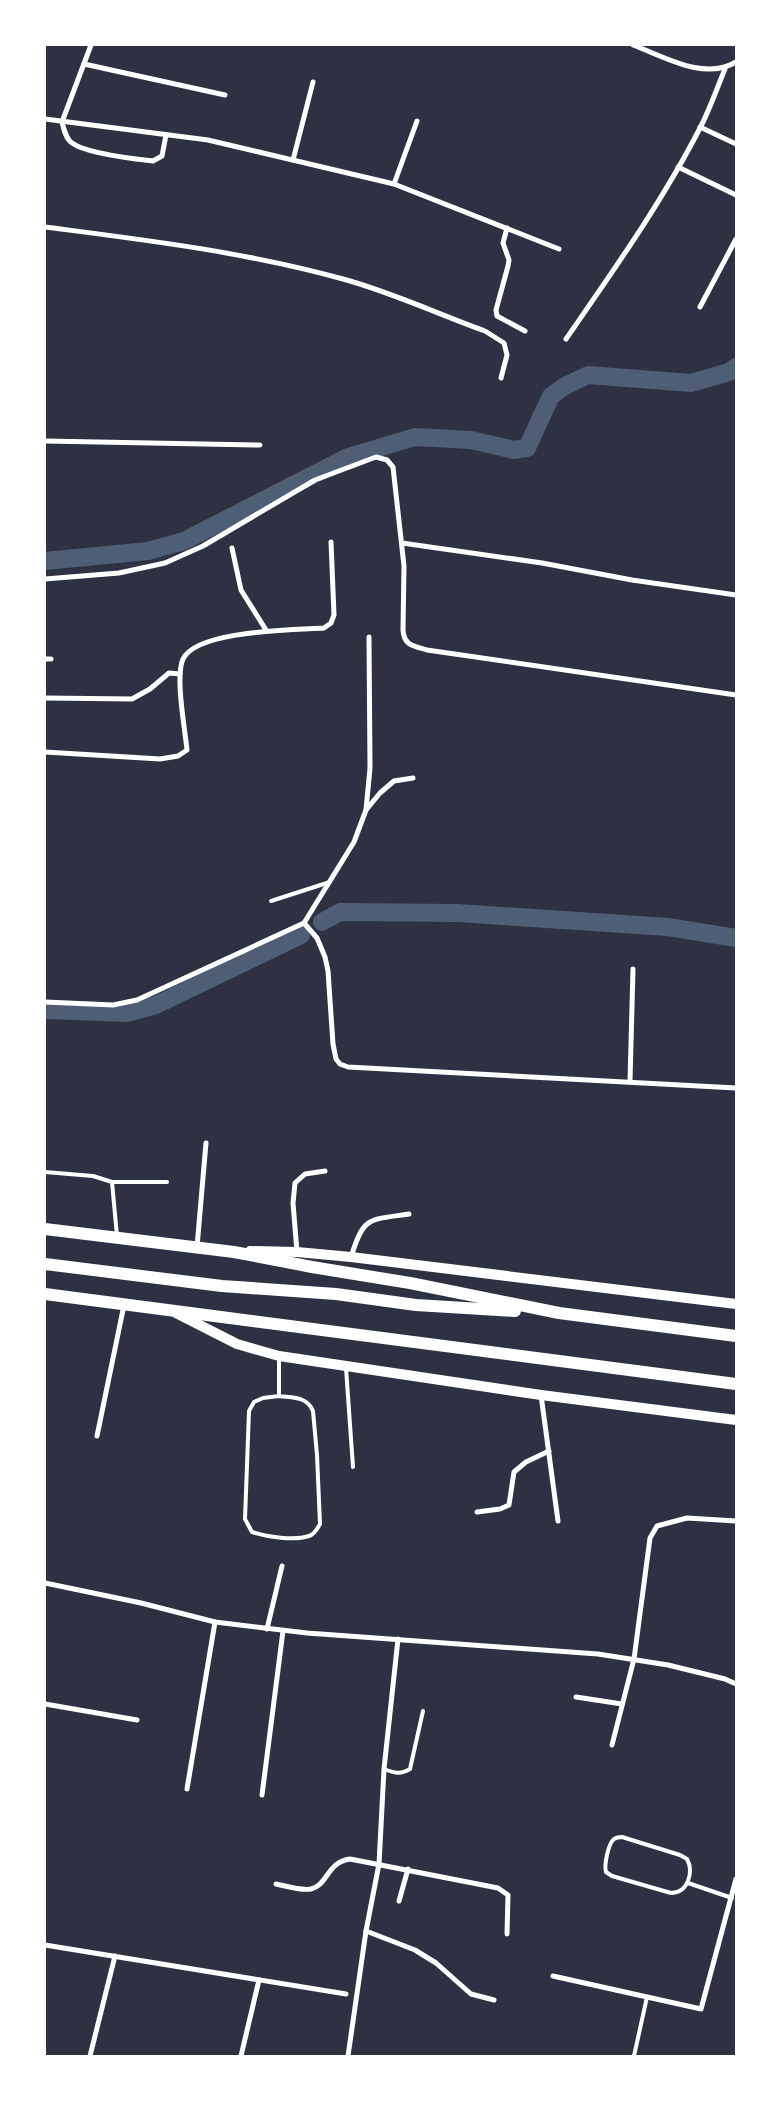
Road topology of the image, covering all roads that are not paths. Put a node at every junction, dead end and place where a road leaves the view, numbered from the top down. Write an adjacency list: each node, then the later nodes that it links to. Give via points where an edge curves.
1 (91, 45): 4 (street)
2 (634, 45): 5 (street, via 679,63 712,70)
3 (736, 62): 5 (street)
4 (84, 64): 7 (street); 10 (street)
5 (725, 68): 11 (street)
6 (313, 82): 14 (street)
7 (225, 95)
8 (45, 119): 10 (street)
9 (417, 121): 16 (street)
10 (62, 122): 12 (street); 12 (street, via 72,143 86,149 154,161 162,156)
11 (700, 127): 13 (street); 15 (street)
12 (166, 135): 14 (street, via 208,140)
13 (736, 144)
14 (293, 160): 16 (street)
15 (678, 167): 17 (street); 24 (street, via 624,256)
16 (394, 184): 19 (street)
17 (736, 195)
18 (45, 227): 25 (street, via 266,260 344,279 485,332 504,343 507,355)
19 (507, 228): 21 (street); 23 (street, via 503,244 509,260 497,316)
20 (736, 239): 22 (street)
21 (559, 249)
22 (700, 307)
23 (525, 331)
24 (566, 339)
25 (501, 378)
26 (45, 441): 27 (street)
27 (260, 445)
28 (331, 542): 33 (street, via 334,615 331,624 324,628)
29 (402, 543): 31 (street, via 393,467 376,456 315,480 203,546 165,563 119,573); 32 (street); 36 (street, via 403,630 409,645)
30 (232, 548): 33 (street, via 241,590)
31 (45, 579)
32 (736, 595)
33 (266, 630): 35 (street, via 194,647 184,658)
34 (369, 637): 40 (street, via 370,768)
35 (180, 674): 37 (street, via 169,673 132,699); 38 (street, via 187,750 178,756 160,759)
36 (736, 695)
37 (45, 698)
38 (45, 752)
39 (414, 778): 40 (street, via 394,781)
40 (366, 810): 41 (street, via 354,842)
41 (330, 882): 42 (lane); 43 (street)
42 (271, 901)
43 (304, 923): 45 (street, via 137,1000 113,1005); 46 (street, via 317,938 325,957 333,1044 340,1064 348,1067)
44 (633, 969): 46 (street)
45 (45, 1002)
46 (630, 1081): 47 (street)
47 (736, 1088)
48 (206, 1143): 56 (street)
49 (325, 1171): 58 (street, via 305,1174 295,1183 293,1203)
50 (45, 1172): 51 (lane, via 93,1176)
51 (112, 1182): 52 (lane); 55 (lane)
52 (167, 1182)
53 (409, 1214): 59 (street, via 367,1223 360,1232)
54 (45, 1229): 55 (main road)
55 (117, 1238): 56 (main road)
56 (197, 1248): 57 (main road)
57 (234, 1252): 58 (main road); 65 (main road)
58 (297, 1252): 59 (main road)
59 (351, 1257): 63 (main road)
60 (45, 1264): 65 (main road, via 222,1286 336,1294 416,1306)
61 (45, 1294): 62 (main road)
62 (124, 1304): 64 (main road); 73 (street)
63 (736, 1304)
64 (171, 1310): 67 (main road, via 237,1344); 69 (main road)
65 (559, 1313): 66 (main road)
66 (736, 1336)
67 (279, 1356): 68 (main road); 71 (lane)
68 (346, 1366): 70 (main road); 75 (lane)
69 (736, 1384)
70 (541, 1395): 72 (main road); 74 (street)
71 (279, 1396): 71 (lane, via 304,1400 313,1410 320,1524 310,1536 296,1538 259,1534 252,1532 245,1519 249,1412 254,1402)
72 (736, 1420)
73 (97, 1436)
74 (549, 1451): 76 (street, via 514,1472 509,1505); 77 (street)
75 (353, 1467)
76 (477, 1512)
77 (558, 1521)
78 (736, 1521): 85 (street, via 687,1518 657,1526 650,1538)
79 (282, 1566): 82 (street)
80 (45, 1583): 81 (street)
81 (215, 1622): 82 (street); 94 (street)
82 (267, 1629): 83 (street)
83 (283, 1631): 84 (street); 95 (street)
84 (398, 1639): 85 (street, via 547,1649); 93 (street)
85 (634, 1659): 86 (street); 89 (street)
86 (736, 1684)
87 (576, 1696): 89 (street)
88 (45, 1704): 91 (street)
89 (622, 1704): 92 (street)
90 (423, 1711): 93 (lane, via 410,1769 403,1773)
91 (137, 1720)
92 (612, 1744)
93 (384, 1770): 96 (street)
94 (187, 1789)
95 (262, 1795)
96 (379, 1864): 97 (street); 100 (street, via 341,1860 308,1890); 103 (street)
97 (408, 1869): 102 (street); 104 (street, via 498,1888 508,1895)
98 (736, 1879): 101 (street)
99 (688, 1882): 99 (lane, via 684,1889 671,1893 612,1876 605,1867 612,1840 622,1837 680,1855 689,1864); 101 (lane)
100 (276, 1884)
101 (732, 1898): 110 (street, via 700,2009)
102 (399, 1901)
103 (366, 1931): 111 (street, via 415,1950 436,1963 471,1994); 114 (street)
104 (507, 1934)
105 (45, 1945): 106 (street)
106 (115, 1956): 108 (street); 112 (street)
107 (553, 1976): 110 (street)
108 (259, 1980): 109 (street); 113 (street)
109 (346, 1994)
110 (647, 1997): 115 (lane)
111 (494, 2000)
112 (90, 2056)
113 (241, 2056)
114 (348, 2056)
115 (634, 2056)

